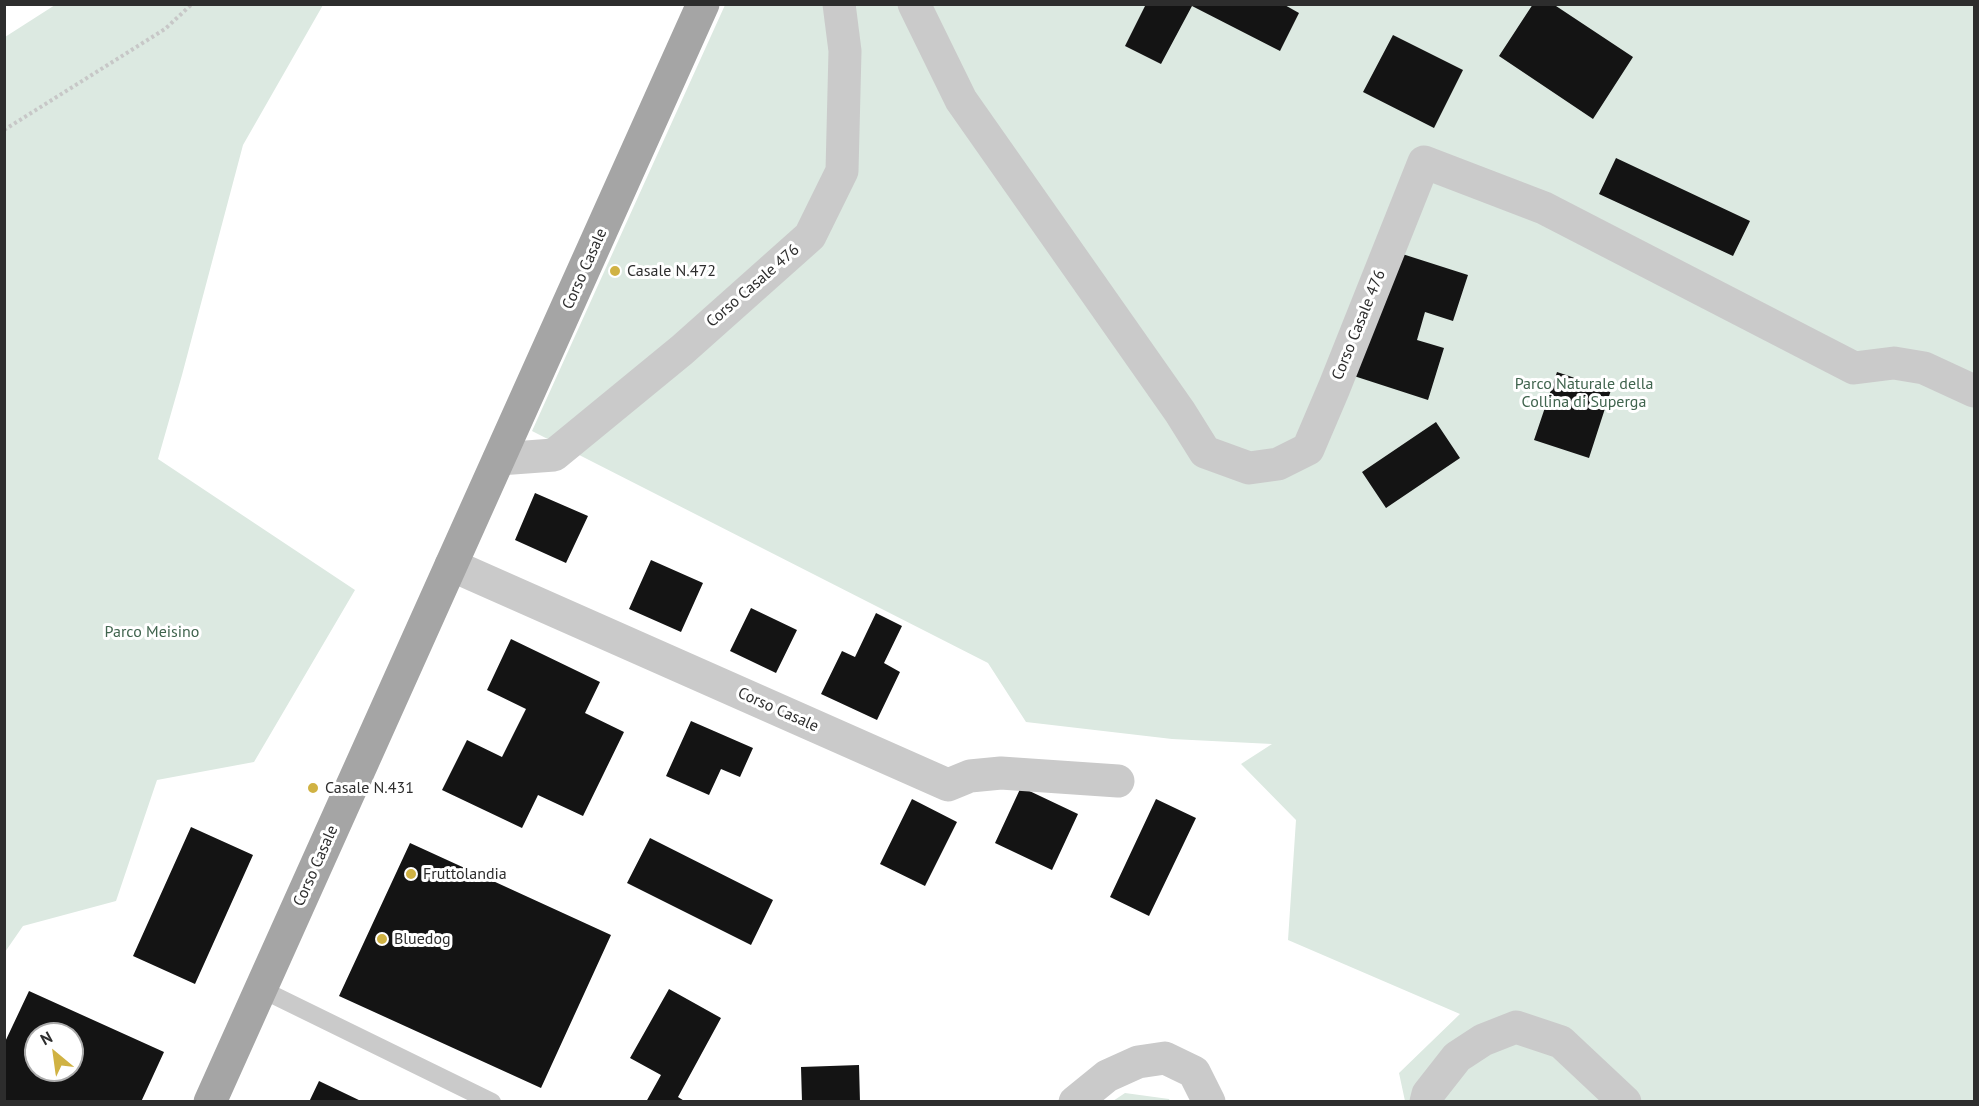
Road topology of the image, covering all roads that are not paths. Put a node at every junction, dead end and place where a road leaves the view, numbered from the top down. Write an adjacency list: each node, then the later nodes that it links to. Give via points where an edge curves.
1 (703, 4): 5 (main road, Corso Casale)
2 (838, 4): 5 (street, Corso Casale 476, via 845,51 842,171 810,236 682,350 554,455)
3 (914, 4): 4 (street, Corso Casale 476, via 961,100 1205,452 1249,468 1278,464 1308,449 1425,162 1544,208 1854,368 1894,363 1924,368)
4 (1974, 391)
5 (499, 459): 6 (main road, Corso Casale)
6 (451, 565): 7 (street, Corso Casale, via 948,785 1001,773); 8 (main road, Corso Casale)
7 (1118, 781)
8 (261, 989): 9 (main road, Corso Casale); 10 (lane)
9 (210, 1101)
10 (492, 1101)
11 (1075, 1101): 12 (street, via 1107,1076 1138,1062 1165,1059 1194,1072)
12 (1209, 1101)
13 (1426, 1101): 14 (street, via 1457,1057 1516,1027 1561,1042)
14 (1625, 1101)

